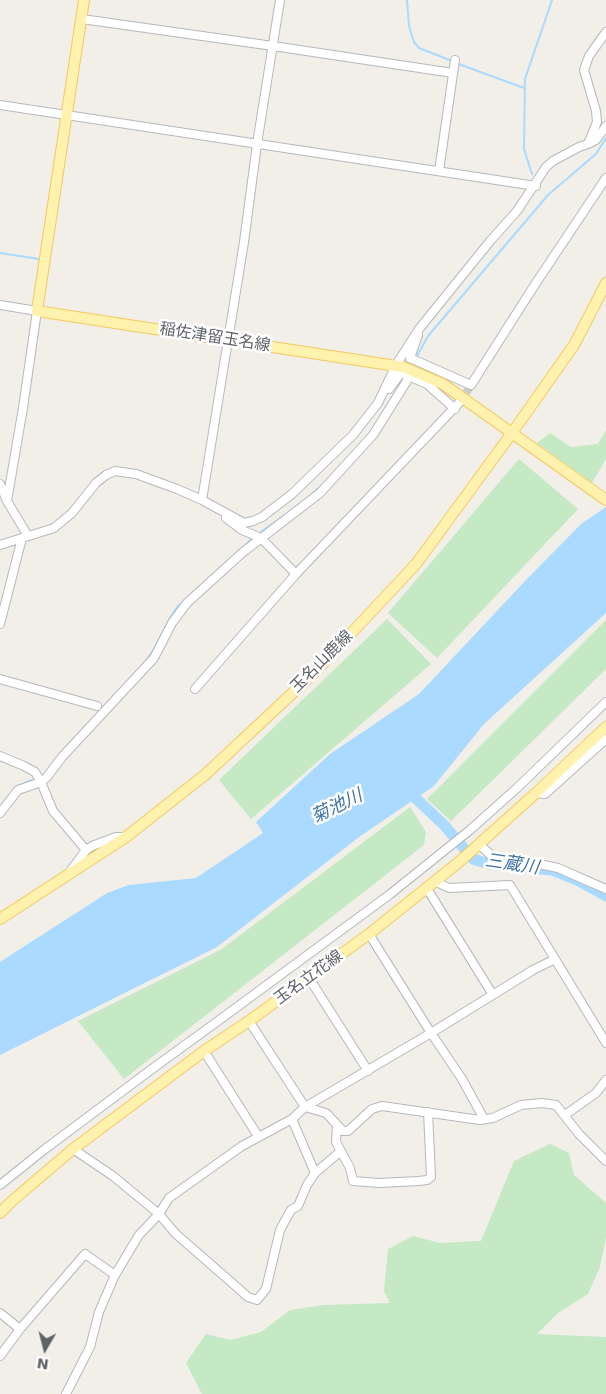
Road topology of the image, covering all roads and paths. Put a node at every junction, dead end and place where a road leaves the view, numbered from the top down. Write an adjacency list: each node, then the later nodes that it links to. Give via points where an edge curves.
1 (84, 0): 3 (main road)
2 (280, 0): 5 (street)
3 (81, 17): 5 (street); 9 (main road)
4 (606, 32): 12 (street, via 589,56 584,70 597,122)
5 (273, 46): 7 (street); 11 (street)
6 (455, 60): 7 (street)
7 (453, 73): 13 (street)
8 (0, 105): 9 (street)
9 (65, 116): 11 (street); 18 (main road)
10 (606, 126): 12 (street, via 596,140)
11 (257, 144): 13 (street); 20 (street)
12 (588, 144): 15 (street, via 553,161)
13 (438, 171): 15 (street)
14 (606, 178): 19 (street, via 471,386 410,358)
15 (536, 186): 19 (street)
16 (606, 283): 24 (main road, via 574,345)
17 (0, 305): 18 (street)
18 (37, 311): 20 (main road, 稲佐津留玉名線); 28 (street)
19 (419, 329): 21 (street)
20 (228, 340): 21 (main road, 稲佐津留玉名線); 26 (street)
21 (396, 365): 23 (street); 24 (main road, 稲佐津留玉名線, via 443,384)
22 (410, 376): 23 (street, via 401,374); 31 (street, via 373,435 320,493); 33 (street, via 457,406)
23 (378, 403): 29 (street, via 336,453 262,517 244,523)
24 (512, 433): 27 (main road); 45 (main road, 玉名山鹿線, via 416,564 315,672 206,774)
25 (0, 484): 28 (street)
26 (202, 500): 29 (street); 30 (street, via 136,474 115,471 96,483 65,520 54,528)
27 (606, 500)
28 (8, 501): 30 (street)
29 (217, 508): 31 (street, via 219,514)
30 (25, 537): 32 (street); 34 (street)
31 (261, 538): 33 (street); 42 (street, via 187,603 172,622 154,658)
32 (0, 545)
33 (296, 574): 36 (street)
34 (0, 624)
35 (0, 679): 38 (street)
36 (194, 689)
37 (606, 702): 73 (street, via 517,788 388,895 136,1080)
38 (97, 706)
39 (606, 727): 43 (main road, 玉名立花線)
40 (606, 739): 43 (street, via 545,794)
41 (0, 756): 42 (street, via 24,766)
42 (39, 779): 44 (street, via 18,790); 47 (street, via 53,811)
43 (536, 793): 46 (main road, 玉名立花線)
44 (0, 813)
45 (126, 837): 47 (street, via 116,837); 48 (main road, 玉名山鹿線)
46 (476, 848): 49 (main road, 玉名立花線); 50 (street, via 496,860 558,868)
47 (86, 850): 48 (street)
48 (68, 875): 51 (main road, 玉名山鹿線)
49 (430, 884): 52 (main road, 玉名立花線); 53 (street, via 449,888 510,885); 55 (street)
50 (606, 889)
51 (0, 919)
52 (369, 934): 54 (main road, 玉名立花線); 57 (street)
53 (555, 959): 55 (street); 58 (street)
54 (309, 978): 56 (main road, 玉名立花線); 60 (street)
55 (493, 995): 57 (street)
56 (249, 1021): 59 (main road, 玉名立花線); 62 (street)
57 (431, 1033): 60 (street); 65 (street)
58 (606, 1043)
59 (204, 1051): 68 (street); 69 (main road, 玉名立花線)
60 (368, 1071): 62 (street)
61 (606, 1080): 64 (street, via 596,1094)
62 (305, 1107): 66 (street); 67 (street, via 326,1114)
63 (428, 1112): 65 (street); 67 (street, via 382,1106 372,1109 348,1131); 70 (street, via 431,1177 427,1180 379,1183 353,1180)
64 (565, 1115): 65 (street, via 556,1105 542,1103 521,1105); 71 (street)
65 (484, 1119)
66 (292, 1120): 68 (street); 72 (street)
67 (337, 1126): 70 (street, via 336,1142)
68 (258, 1136): 75 (street, via 169,1198)
69 (73, 1148): 74 (main road, 玉名立花線); 75 (street)
70 (341, 1151): 72 (street)
71 (606, 1161)
72 (315, 1173): 75 (street, via 298,1206 291,1210 280,1230 268,1282 257,1300 248,1297 176,1234)
73 (0, 1185)
74 (0, 1213)
75 (159, 1214): 76 (street, via 139,1235)
76 (115, 1275): 78 (street, via 85,1254); 80 (street, via 99,1312 90,1347)
77 (0, 1313): 78 (street)
78 (20, 1329): 79 (street)
79 (0, 1356)
80 (66, 1394)

